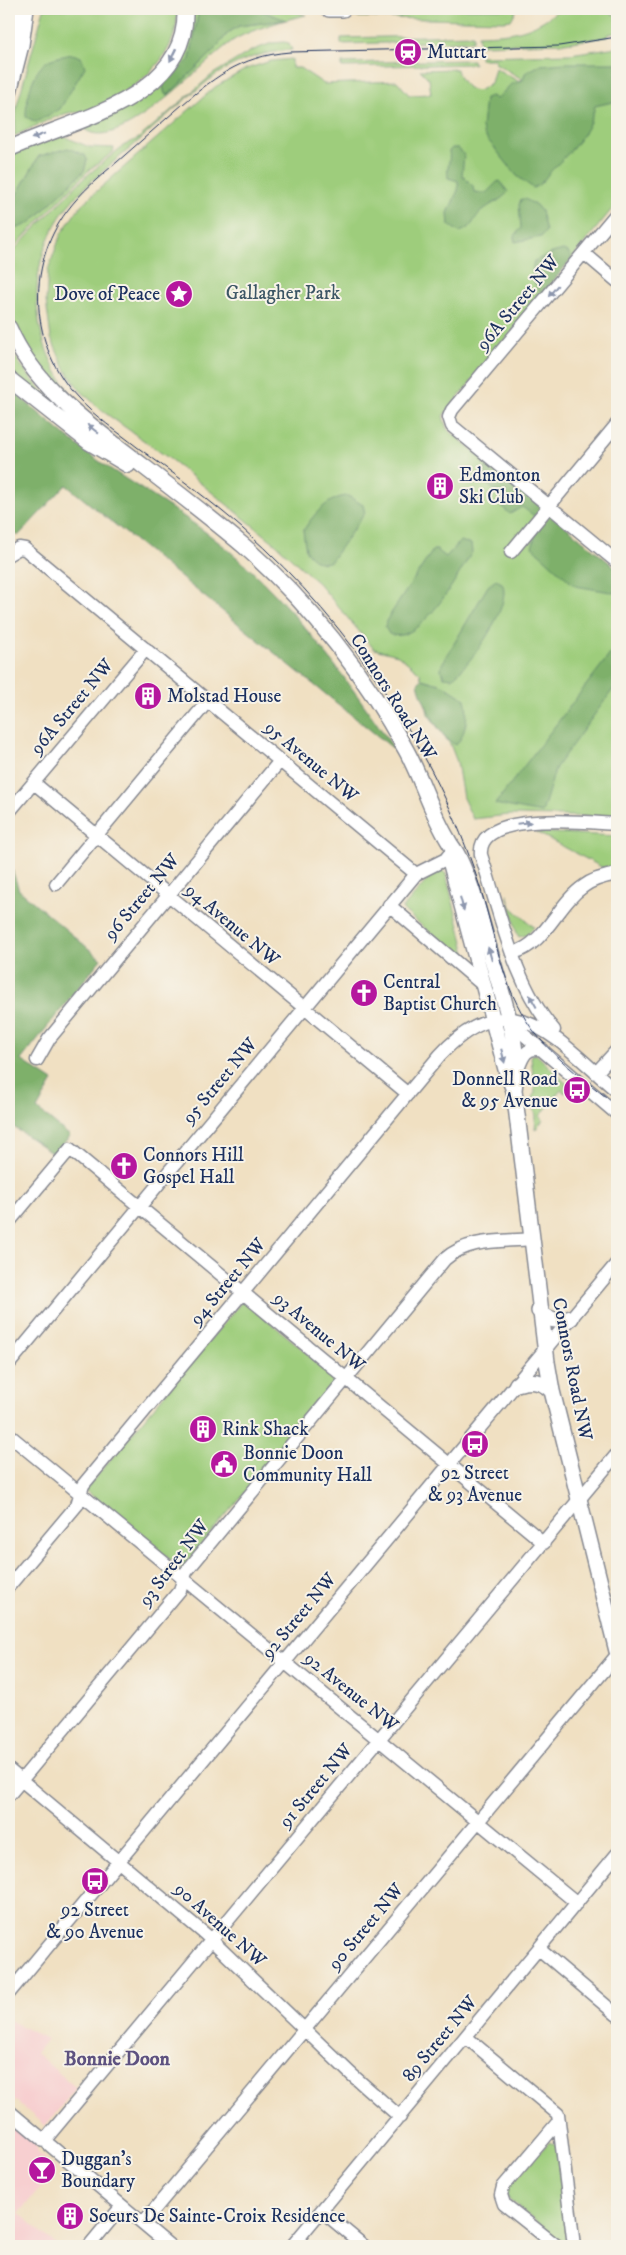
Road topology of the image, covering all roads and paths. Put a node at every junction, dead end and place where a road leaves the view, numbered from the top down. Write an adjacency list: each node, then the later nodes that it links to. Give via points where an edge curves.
1 (21, 9): 6 (main road)
2 (26, 9): 7 (main road)
3 (185, 9): 8 (main road, one-way to 8, via 184,26 172,58 151,83 105,110)
4 (329, 9): 5 (main road)
5 (343, 9)
6 (9, 34)
7 (9, 92)
8 (9, 149)
9 (617, 213): 10 (street, 96A Street NW)
10 (584, 253): 11 (street); 16 (street, 96A Street NW, one-way to 16, via 449,417 452,426)
11 (617, 281)
12 (9, 328): 15 (main road, Connors Road NW, one-way to 12, via 69,409 28,363)
13 (9, 378): 15 (main road, Connors Road NW, via 89,442)
14 (617, 424): 16 (street)
15 (173, 490): 27 (main road, Connors Road NW, via 273,572 336,643 406,750)
16 (549, 506): 18 (street); 19 (street)
17 (14, 551): 20 (street, 95 Avenue NW, via 25,549)
18 (511, 552)
19 (617, 562)
20 (146, 649): 21 (street, 95 Avenue NW); 23 (street, 96A Street NW)
21 (208, 701): 22 (street, 95 Avenue NW); 26 (street)
22 (280, 761): 29 (street, 95 Avenue NW); 32 (street, 96 Street NW)
23 (34, 782): 24 (street, 96A Street NW); 26 (street, 94 Avenue NW)
24 (9, 812)
25 (617, 824): 34 (street, one-way to 25, via 481,855 482,844 490,833 516,824)
26 (97, 835): 31 (street); 32 (street, 94 Avenue NW)
27 (447, 840): 28 (main road, Connors Road NW); 37 (main road, Connors Road NW, one-way to 27, via 470,888 458,855)
28 (450, 857): 29 (street, 95 Street NW); 35 (main road, Connors Road NW, one-way to 35)
29 (416, 874): 33 (street, 95 Street NW)
30 (617, 874): 34 (street, via 584,886 529,945)
31 (56, 884)
32 (168, 896): 36 (street, 94 Avenue NW); 41 (street, 96 Street NW, via 49,1039)
33 (389, 905): 35 (street); 36 (street, 95 Street NW)
34 (513, 952): 40 (street, one-way to 34, via 541,1015 525,987)
35 (484, 986): 37 (main road, Connors Road NW)
36 (304, 1008): 46 (street, 94 Avenue NW); 48 (street, 95 Street NW)
37 (501, 1019): 38 (street); 40 (street, via 525,1020 541,1027); 42 (main road, Connors Road NW); 44 (main road, Connors Road NW, one-way to 44, via 507,1073); 46 (street, 94 Street NW, via 476,1027 452,1043)
38 (543, 1050): 42 (street, via 527,1050); 47 (street)
39 (617, 1050): 43 (street)
40 (573, 1053): 43 (street)
41 (36, 1060)
42 (517, 1072): 44 (main road, Connors Road NW)
43 (596, 1073): 45 (street)
44 (514, 1090): 50 (main road, Connors Road NW)
45 (617, 1091)
46 (408, 1094): 52 (street, 94 Street NW)
47 (617, 1114)
48 (140, 1207): 49 (street, 93 Avenue NW, via 70,1149); 52 (street, 93 Avenue NW); 56 (street, 95 Street NW)
49 (9, 1222)
50 (531, 1239): 53 (main road, Connors Road NW); 57 (street, 93 Street NW, via 476,1244 451,1255)
51 (616, 1266): 54 (street, 92 Street NW)
52 (243, 1293): 57 (street, 93 Avenue NW); 63 (street, 94 Street NW, via 83,1486)
53 (540, 1311): 54 (main road, via 551,1319); 55 (main road, Connors Road NW)
54 (571, 1318): 55 (street, 92 Street NW)
55 (545, 1349): 58 (street, 92 Street NW); 59 (main road, Connors Road NW)
56 (9, 1364)
57 (347, 1379): 62 (street, 93 Avenue NW); 66 (street, 93 Street NW, via 186,1572)
58 (517, 1384): 59 (main road, via 540,1382); 62 (street, 92 Street NW)
59 (552, 1391): 64 (main road, Connors Road NW)
60 (9, 1434): 63 (street, 92 Avenue NW)
61 (617, 1454): 64 (street, 91 Street NW)
62 (450, 1465): 65 (street, 93 Avenue NW); 71 (street, 92 Street NW)
63 (80, 1494): 66 (street, 92 Avenue NW); 67 (street, 94 Street NW, via 77,1505)
64 (580, 1500): 65 (street, 91 Street NW); 68 (main road, Connors Road NW)
65 (544, 1543): 72 (street, 91 Street NW)
66 (184, 1579): 71 (street, 92 Avenue NW); 74 (street, 93 Street NW, via 180,1590)
67 (9, 1586)
68 (614, 1628): 69 (main road, Connors Road NW)
69 (617, 1651)
70 (617, 1655): 76 (street, 90 Street NW)
71 (285, 1662): 72 (street, 92 Avenue NW); 78 (street, 92 Street NW)
72 (379, 1740): 76 (street, 92 Avenue NW); 80 (street, 91 Street NW)
73 (9, 1770): 74 (street, 90 Avenue NW)
74 (21, 1780): 75 (street, 93 Street NW); 78 (street, 90 Avenue NW)
75 (9, 1795)
76 (478, 1822): 79 (street, 92 Avenue NW); 84 (street, 90 Street NW)
77 (616, 1858): 79 (street, 89 Street NW)
78 (119, 1862): 80 (street, 90 Avenue NW); 82 (street, 92 Street NW)
79 (577, 1903): 81 (street, 89 Street NW)
80 (212, 1940): 84 (street, 90 Avenue NW); 89 (street, 91 Street NW)
81 (539, 1949): 83 (street); 85 (street, 89 Street NW)
82 (9, 1993)
83 (617, 2015)
84 (304, 2030): 87 (street, 90 Avenue NW); 92 (street, 90 Street NW)
85 (466, 2037): 87 (street, 89 Street NW); 88 (street)
86 (9, 2111): 89 (street)
87 (400, 2117): 91 (street, 89 Street NW)
88 (558, 2118): 97 (street, via 503,2187 501,2195 504,2204); 98 (street)
89 (44, 2141): 90 (street)
90 (122, 2206): 92 (street); 93 (street)
91 (322, 2211): 95 (street, 89 Street NW); 96 (street)
92 (142, 2223): 94 (street)
93 (88, 2246)
94 (170, 2246)
95 (292, 2246)
96 (364, 2246)
97 (557, 2246)
98 (574, 2246)

